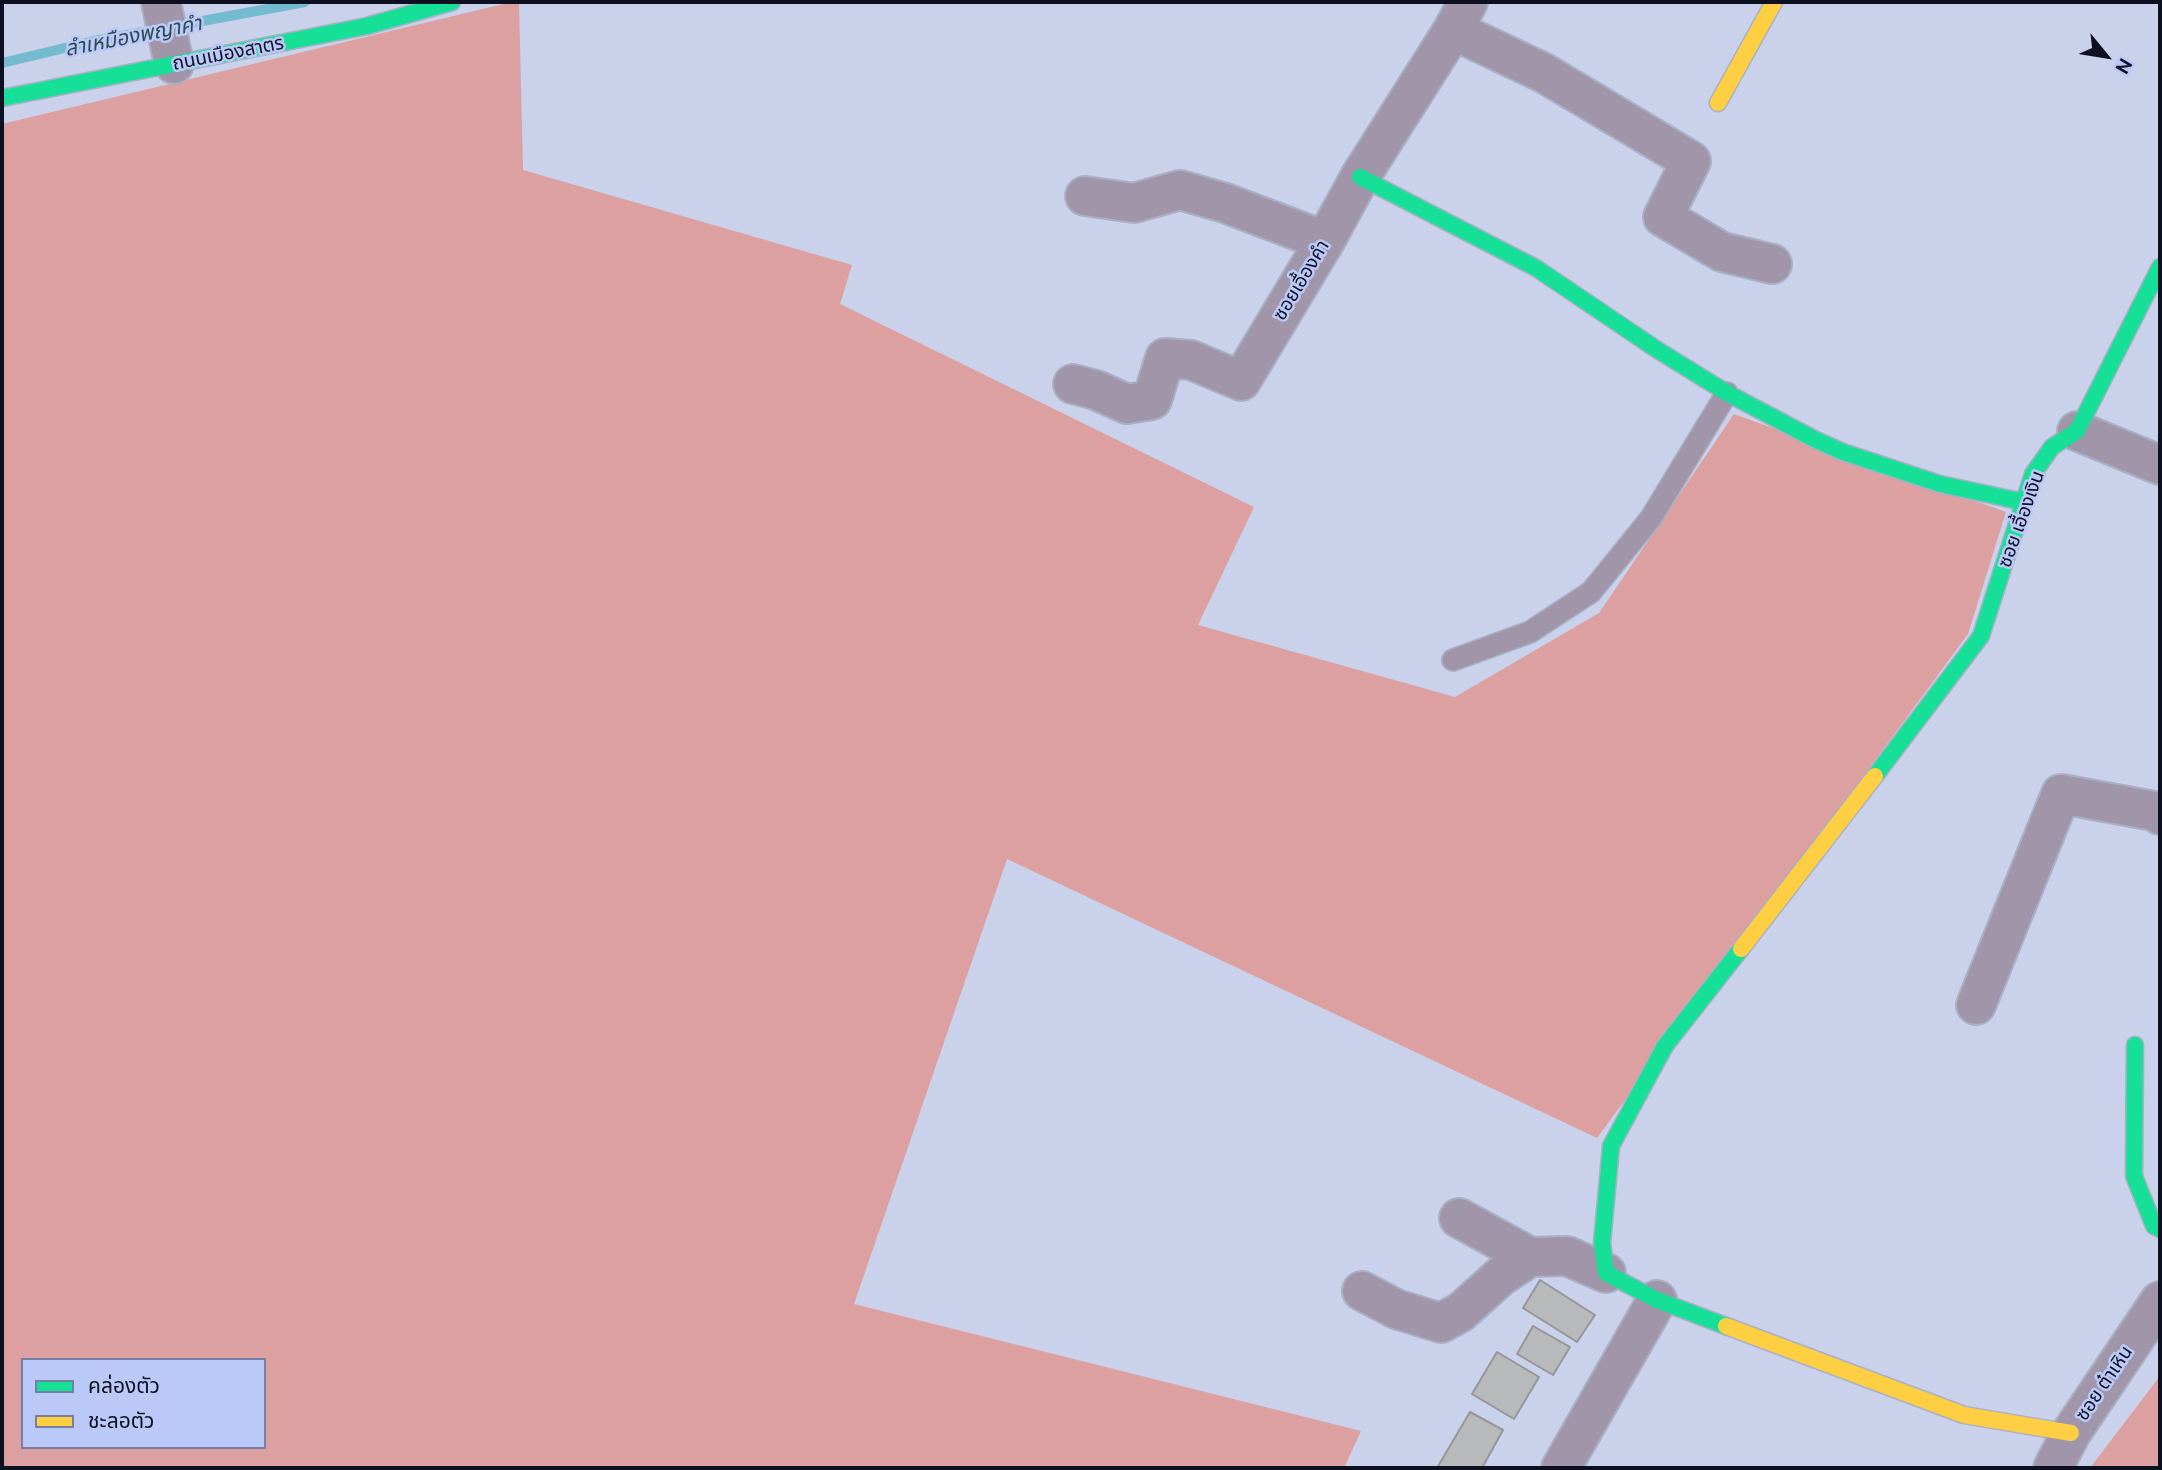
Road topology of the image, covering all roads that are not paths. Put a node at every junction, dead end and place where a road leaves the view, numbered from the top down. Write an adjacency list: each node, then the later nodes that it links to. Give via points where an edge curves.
1 (452, 2): 4 (street, ถนนเมืองสาตร, via 367,26)
2 (1774, 2): 6 (street)
3 (1461, 16): 7 (street, ซอยเอื้องคำ); 10 (street, via 1544,73 1691,161 1663,217 1722,252)
4 (168, 33): 5 (street, ถนนเมืองสาตร)
5 (2, 98)
6 (1718, 103)
7 (1360, 177): 9 (street, ซอยเอื้องคำ); 13 (street, via 1536,268)
8 (1085, 196): 9 (street, via 1134,204 1180,190)
9 (1325, 241): 12 (street, ซอยเอื้องคำ, via 1241,381 1191,360 1165,358 1152,400 1127,404)
10 (1772, 264)
11 (2160, 267): 14 (street, ซอย เอื้องเงิน)
12 (1073, 384)
13 (1727, 393): 16 (street, via 1843,452 1940,484); 17 (lane, via 1651,518 1591,592 1530,632)
14 (2077, 431): 15 (street); 16 (street, ซอย เอื้องเงิน, via 2052,447 2033,474)
15 (2160, 465)
16 (2024, 502): 24 (street, ซอย เอื้องเงิน, via 1981,636 1665,1046 1611,1146 1602,1243)
17 (1453, 660)
18 (2160, 815): 19 (street, via 2061,794)
19 (1976, 1005)
20 (2134, 1045): 22 (street, via 2134,1176 2154,1226)
21 (1460, 1218): 23 (street)
22 (2160, 1229)
23 (1530, 1257): 24 (street, via 1567,1255); 25 (street, via 1441,1323 1396,1309)
24 (1606, 1273): 26 (street)
25 (1362, 1291)
26 (1657, 1300): 28 (street, via 1964,1415); 29 (street)
27 (2160, 1301): 28 (street, ซอย ต๋าเหิน)
28 (2071, 1433): 30 (street, ซอย ต๋าเหิน)
29 (1561, 1468)
30 (2053, 1468)

